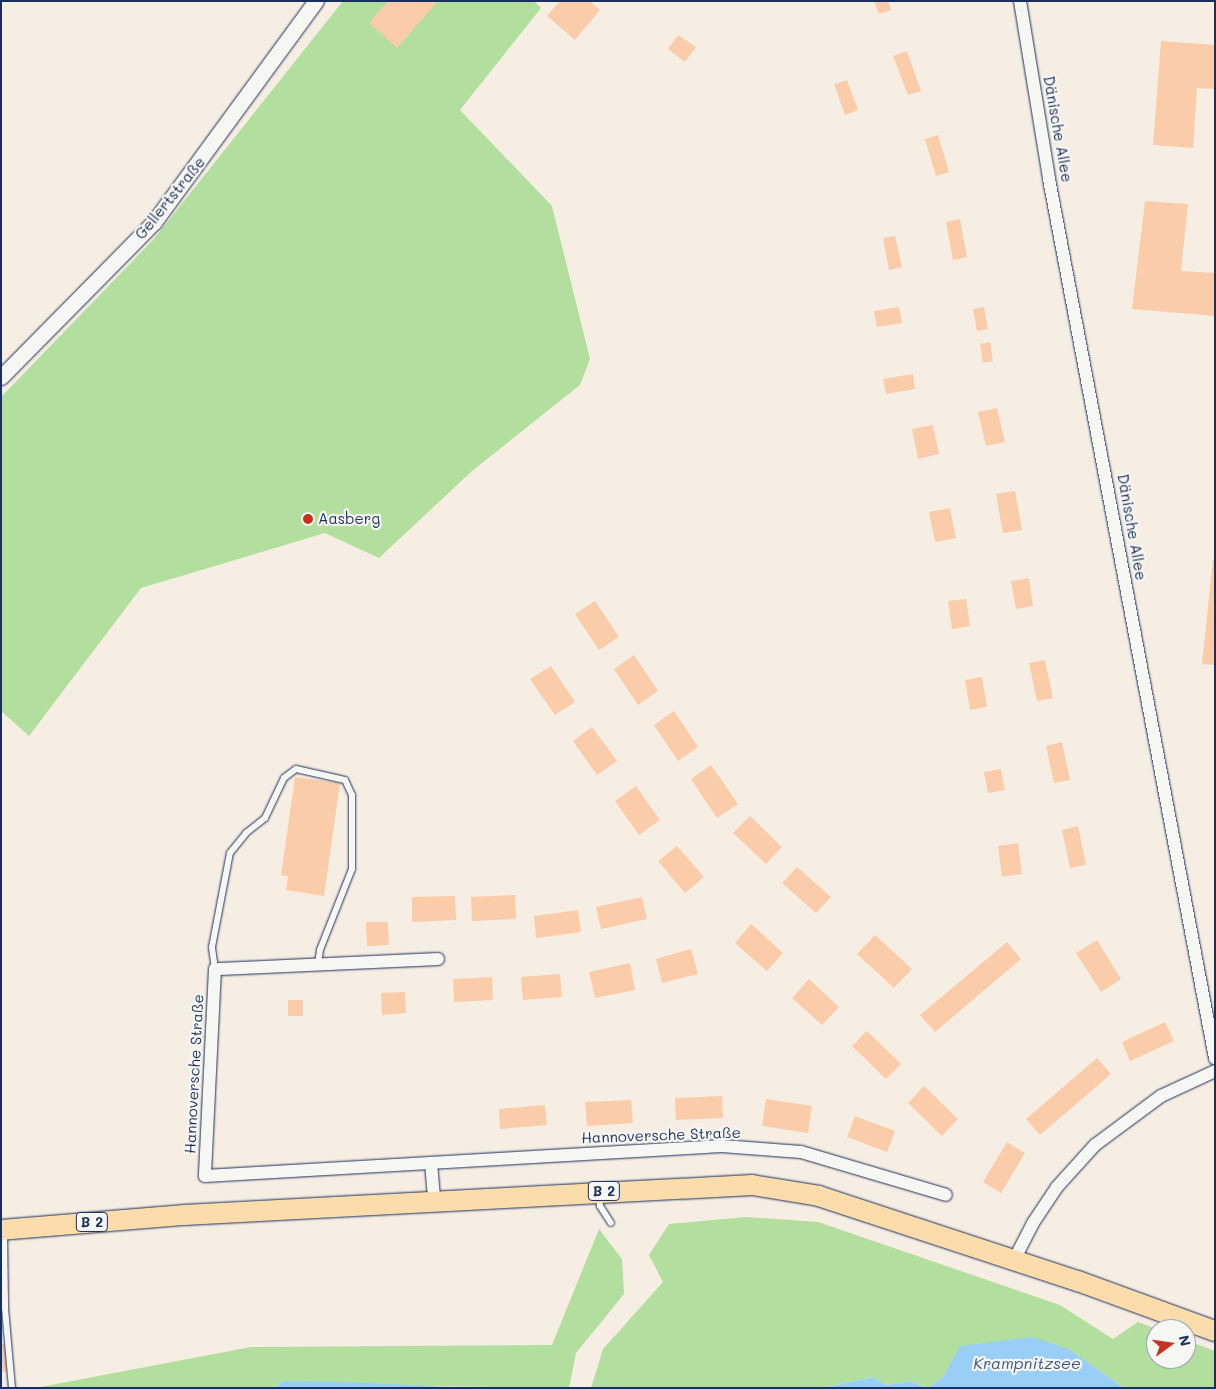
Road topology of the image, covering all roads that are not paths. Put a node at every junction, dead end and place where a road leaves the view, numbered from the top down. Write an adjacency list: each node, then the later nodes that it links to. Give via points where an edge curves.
1 (316, 1): 3 (street, Gellertstraße, via 154,222)
2 (1020, 1): 7 (street, Dänische Allee, via 1050,179)
3 (1, 377)
4 (438, 959): 5 (street)
5 (318, 964): 6 (street); 6 (lane, via 320,950 352,869 352,796 345,780 296,769 284,778 265,818 234,845 230,853 212,947)
6 (215, 968): 9 (street, Hannoversche Straße, via 206,1176)
7 (1215, 1058)
8 (1215, 1071): 15 (street, via 1161,1096 1095,1145 1051,1195)
9 (431, 1162): 11 (street, Hannoversche Straße, via 722,1146 801,1152); 12 (street)
10 (598, 1191): 12 (main road, B 2); 13 (lane, via 600,1206); 15 (main road, B 2, via 752,1185 820,1196)
11 (946, 1195)
12 (434, 1201): 14 (main road, B 2, via 184,1215)
13 (611, 1223)
14 (2, 1230): 17 (lane)
15 (1014, 1260): 16 (main road, B 2)
16 (1215, 1331)
17 (12, 1388)

